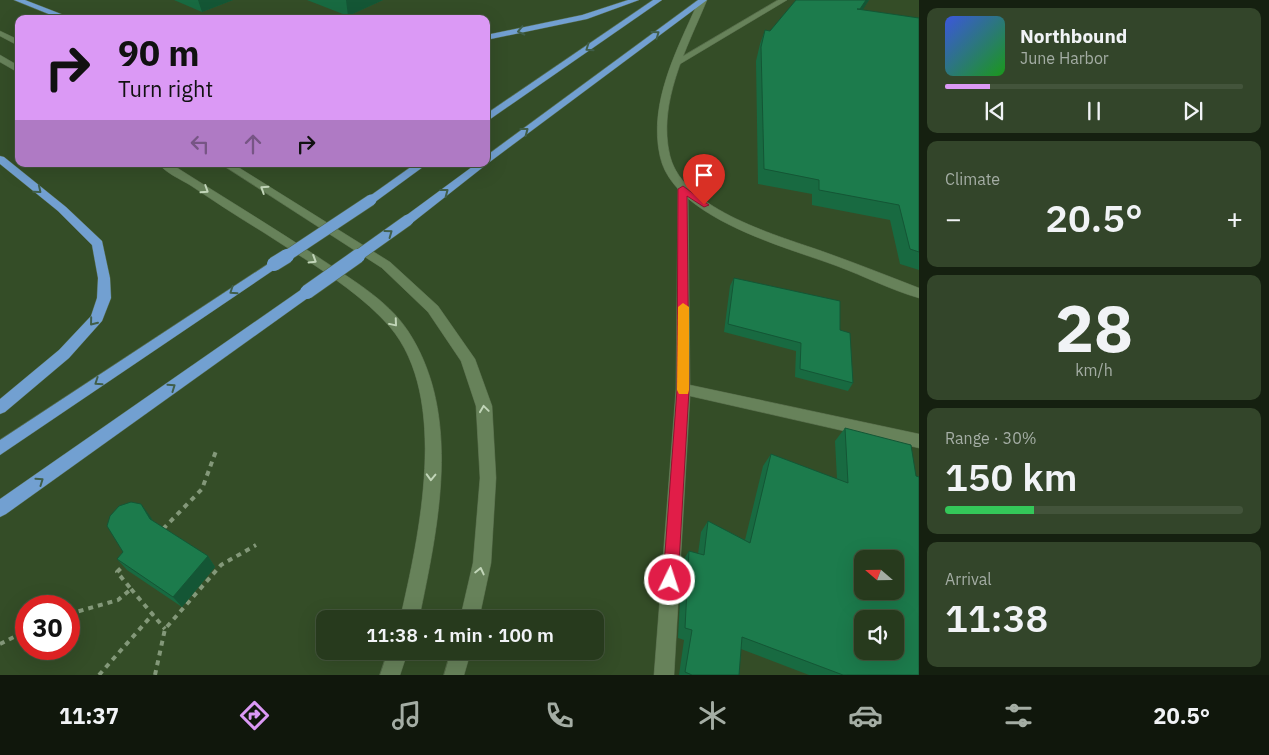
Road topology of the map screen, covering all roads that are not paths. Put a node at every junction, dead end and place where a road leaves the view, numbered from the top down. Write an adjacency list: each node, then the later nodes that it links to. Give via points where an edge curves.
1 (18, 0): 6 (highway)
2 (635, 0): 8 (highway, one-way to 8, via 584,17)
3 (658, 0): 13 (highway, one-way to 13)
4 (703, 0): 11 (street); 14 (highway, one-way to 4)
5 (783, 0): 11 (street)
6 (59, 15)
7 (0, 33): 9 (street)
8 (490, 37)
9 (15, 42)
10 (0, 58): 12 (street)
11 (676, 62): 20 (street, via 662,124 665,158)
12 (15, 67)
13 (490, 117)
14 (490, 158)
15 (0, 159): 23 (highway, one-way to 23, via 62,209 98,244 104,278 104,298 97,318 64,354)
16 (169, 167): 27 (street, one-way to 27, via 333,273 387,315 403,334 416,358 428,400 432,442 426,540)
17 (231, 167): 28 (street, one-way to 17, via 482,563 488,478 484,406 468,359 433,309 386,265)
18 (418, 167): 25 (highway, one-way to 25, bridge)
19 (478, 167): 26 (highway, one-way to 19, bridge)
20 (683, 189): 21 (street, via 715,213 760,233); 22 (street)
21 (919, 293)
22 (683, 390): 24 (street); 33 (street)
23 (0, 408)
24 (919, 441)
25 (0, 448)
26 (0, 509)
27 (411, 610)
28 (471, 610)
29 (395, 660): 31 (street)
30 (458, 660): 32 (street)
31 (390, 675)
32 (454, 675)
33 (664, 675)

